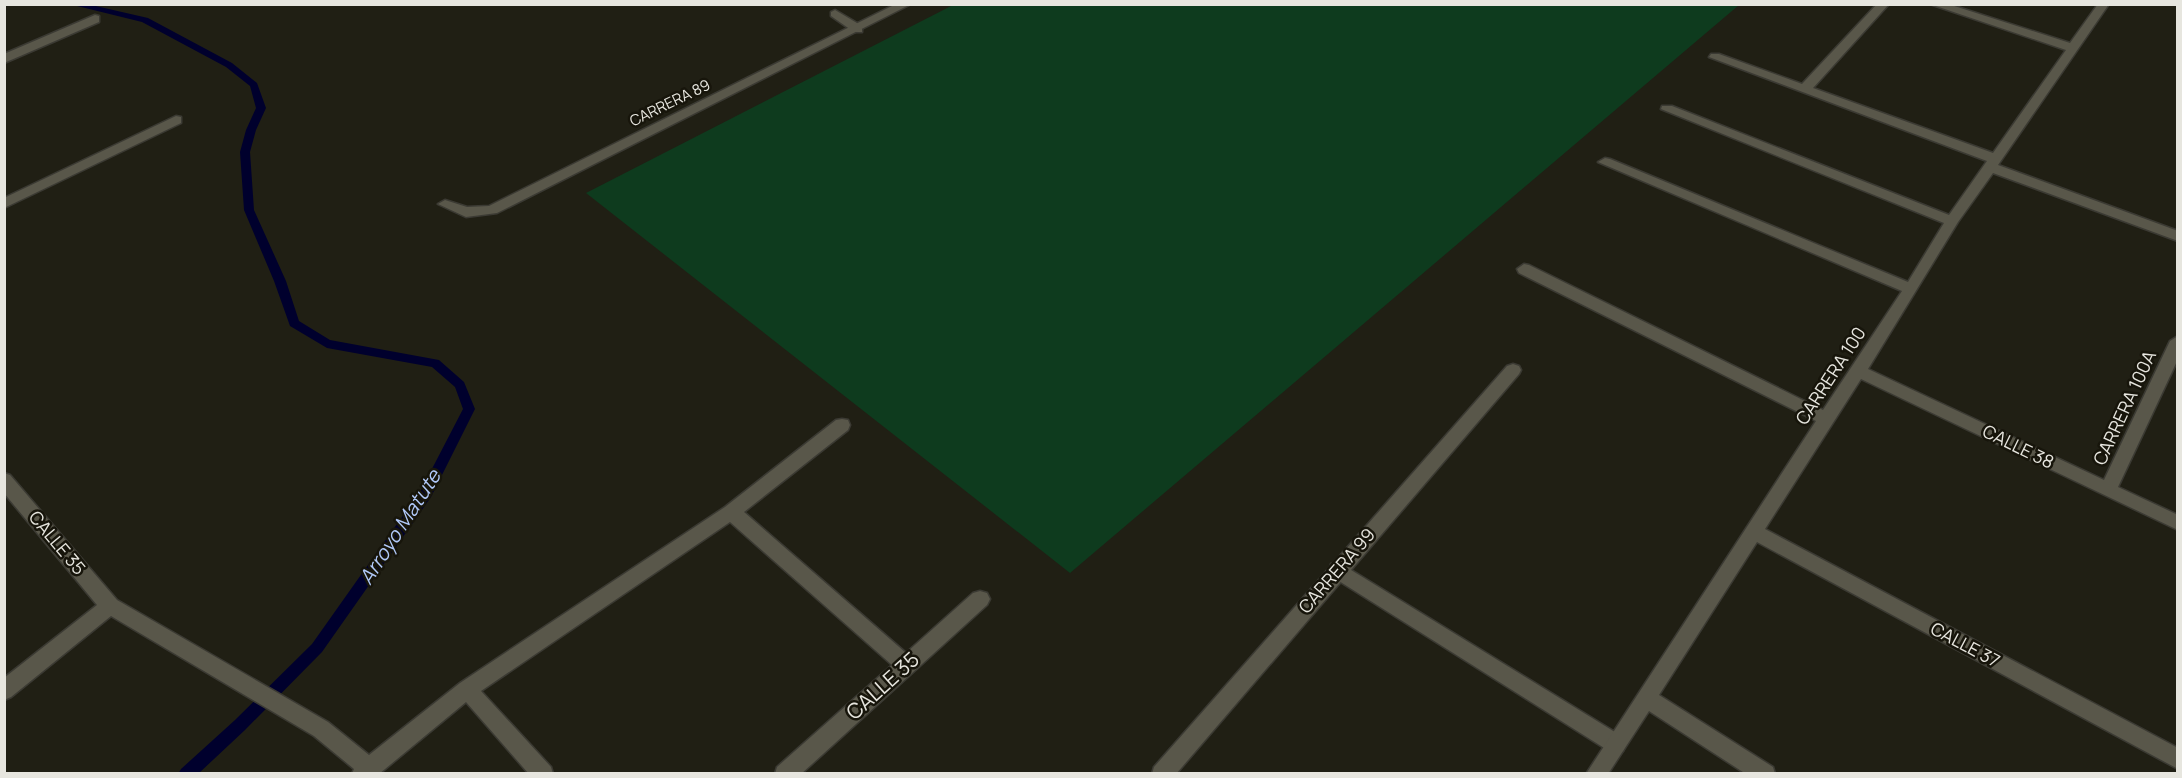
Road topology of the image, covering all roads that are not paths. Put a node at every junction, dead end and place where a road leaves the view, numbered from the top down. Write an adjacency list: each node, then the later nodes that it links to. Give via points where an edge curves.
1 (906, 4): 7 (street, CARRERA 89)
2 (1884, 4): 11 (street)
3 (1935, 4): 8 (street)
4 (2104, 4): 8 (street, CARRERA 100)
5 (835, 14): 7 (street)
6 (95, 19): 10 (street)
7 (858, 29): 17 (street, CARRERA 89, via 492,210 466,212)
8 (2073, 48): 15 (street, CARRERA 100)
9 (1715, 57): 11 (street)
10 (4, 58)
11 (1806, 88): 15 (street)
12 (1667, 109): 18 (street)
13 (176, 120): 16 (street)
14 (1605, 162): 21 (street)
15 (1993, 163): 18 (street, CARRERA 100); 19 (street)
16 (4, 204)
17 (445, 204)
18 (1952, 221): 21 (street, CARRERA 100)
19 (2178, 236)
20 (1524, 269): 25 (street)
21 (1911, 290): 24 (street, CARRERA 100)
22 (2178, 341): 28 (street, CARRERA 100A)
23 (1513, 370): 32 (street, CARRERA 99)
24 (1858, 371): 25 (street, CARRERA 100); 28 (street, CALLE 38)
25 (1826, 419): 31 (street, CARRERA 100)
26 (842, 426): 29 (street)
27 (4, 480): 34 (street, CALLE 35)
28 (2108, 490): 30 (street, CALLE 38)
29 (731, 512): 35 (street); 36 (street)
30 (2178, 523)
31 (1753, 531): 38 (street, CARRERA 100); 40 (street, CALLE 37)
32 (1338, 570): 39 (street); 44 (street, CARRERA 99)
33 (980, 599): 35 (street, CALLE 35)
34 (110, 606): 37 (street); 41 (street, CALLE 35, via 321,729)
35 (906, 665): 43 (street, CALLE 35)
36 (467, 689): 41 (street); 42 (street)
37 (4, 691)
38 (1645, 697): 39 (street, CARRERA 100); 46 (street)
39 (1616, 744): 45 (street, CARRERA 100)
40 (2178, 759)
41 (365, 770)
42 (543, 774)
43 (785, 774)
44 (1162, 774)
45 (1596, 774)
46 (1765, 774)

